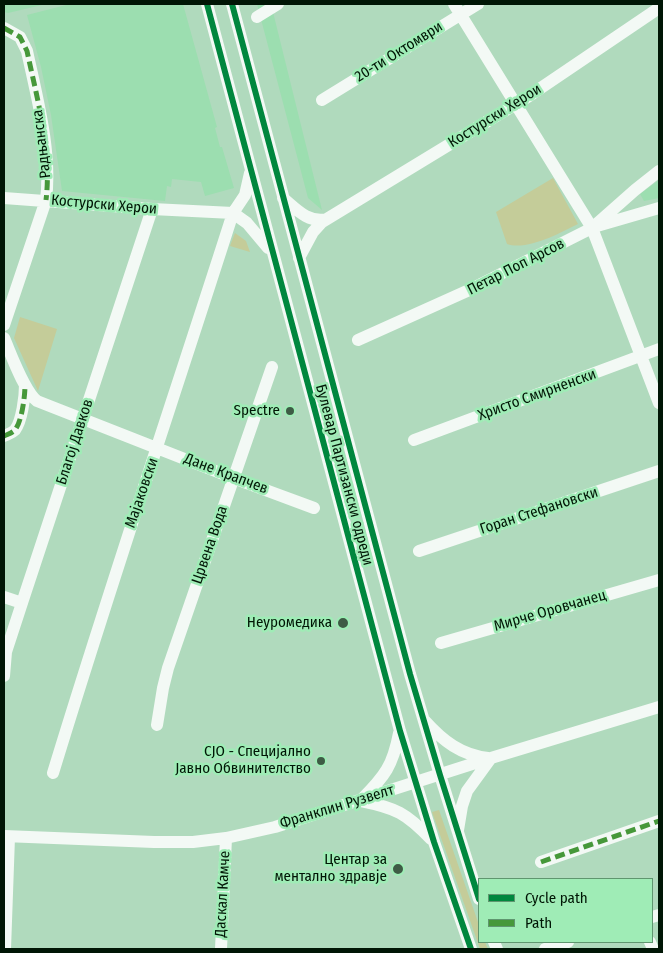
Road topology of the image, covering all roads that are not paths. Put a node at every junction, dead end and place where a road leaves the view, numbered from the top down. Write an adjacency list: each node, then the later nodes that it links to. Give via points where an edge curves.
1 (207, 4): 11 (street, Булевар Партизански одреди)
2 (232, 4): 14 (street, Булевар Партизански одреди)
3 (278, 4): 7 (street)
4 (478, 4): 6 (street, 20-ти Октомври)
5 (659, 8): 10 (street, Костурски Херои)
6 (458, 9): 9 (street, 20-ти Октомври); 10 (street)
7 (257, 17)
8 (4, 28): 15 (street, Радњанска, via 20,38 27,51 48,160)
9 (322, 100)
10 (516, 104): 19 (street, Костурски Херои); 20 (street)
11 (250, 170): 18 (street, via 245,195); 21 (street, Булевар Партизански одреди)
12 (659, 171): 20 (street, Петар Поп Арсов)
13 (4, 198): 15 (street, Костурски Херои)
14 (283, 198): 19 (street, via 308,219); 22 (street, Булевар Партизански одреди)
15 (46, 200): 17 (street, Костурски Херои); 23 (street, Радњанска)
16 (659, 208): 20 (street)
17 (152, 209): 18 (street, Костурски Херои); 31 (street, Благој Давков)
18 (233, 213): 21 (street, via 247,223); 34 (street, Мајаковски)
19 (327, 219): 22 (street, Костурски Херои, via 318,225)
20 (592, 228): 25 (street, Петар Поп Арсов, via 467,292); 27 (street)
21 (273, 255): 47 (street, Булевар Партизански одреди)
22 (299, 258): 45 (street, Булевар Партизански одреди)
23 (4, 325)
24 (4, 338): 29 (street, Дане Крапчев)
25 (358, 340)
26 (659, 349): 27 (street, Христо Смирненски)
27 (641, 356): 30 (street); 33 (street, Христо Смирненски)
28 (272, 367): 36 (street, Црвена Вода)
29 (25, 385): 31 (street, Дане Крапчев, via 37,401); 32 (street, via 16,428)
30 (659, 403)
31 (83, 419): 34 (street, Дане Крапчев); 41 (street, Благој Давков)
32 (4, 436)
33 (414, 440)
34 (158, 447): 36 (street, Дане Крапчев); 49 (street, Мајаковски)
35 (659, 471): 38 (street, Горан Стефановски)
36 (233, 478): 37 (street, Дане Крапчев); 46 (street, Црвена Вода, via 168,668)
37 (314, 508)
38 (419, 551)
39 (659, 580): 42 (street, Мирче Оровчанец)
40 (4, 597): 41 (street)
41 (22, 603): 43 (street, Благој Давков, via 6,652)
42 (441, 643)
43 (4, 676)
44 (659, 708): 48 (street, Франклин Рузвелт)
45 (422, 718): 48 (street, via 451,746 474,756); 50 (street, Булевар Партизански одреди)
46 (157, 725)
47 (400, 731): 51 (street, Булевар Партизански одреди); 52 (street, via 388,770)
48 (490, 758): 50 (street, Франклин Рузвелт); 54 (street, via 467,791)
49 (53, 774)
50 (440, 775): 51 (street, Франклин Рузвелт); 54 (street, Булевар Партизански одреди)
51 (415, 783): 52 (street, Франклин Рузвелт); 57 (street, Булевар Партизански одреди)
52 (361, 801): 56 (street, Франклин Рузвелт); 57 (street, via 399,811)
53 (659, 821): 58 (street)
54 (458, 834): 59 (street, Булевар Партизански одреди)
55 (7, 837): 56 (street, Франклин Рузвелт, via 176,842); 61 (street)
56 (226, 838): 62 (street, Даскал Камче)
57 (434, 842): 63 (street, Булевар Партизански одреди)
58 (541, 862)
59 (478, 896)
60 (565, 943): 64 (street)
61 (5, 949)
62 (221, 949)
63 (471, 949)
64 (545, 949)

